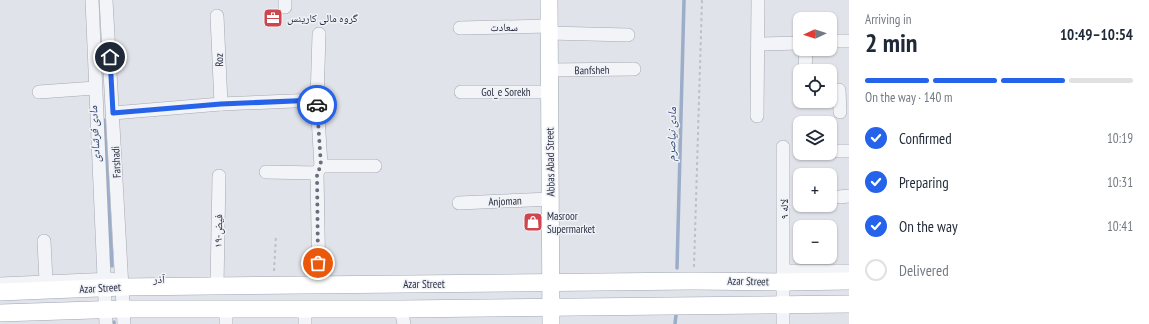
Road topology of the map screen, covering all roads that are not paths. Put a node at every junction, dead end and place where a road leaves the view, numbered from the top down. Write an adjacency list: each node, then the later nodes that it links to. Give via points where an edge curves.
1 (92, 0): 16 (street, Farshadi)
2 (106, 0): 24 (street, Farshadi)
3 (549, 0): 7 (main road, Abbas Abad Street)
4 (758, 0): 13 (street)
5 (217, 16): 22 (street, Roz)
6 (460, 28): 7 (street, سعادت)
7 (549, 30): 9 (street, سعادت); 15 (main road, Abbas Abad Street)
8 (318, 34): 21 (street)
9 (628, 35)
10 (837, 41): 11 (street)
11 (849, 41)
12 (793, 42): 13 (street)
13 (758, 44): 25 (street)
14 (634, 69): 15 (street, Banfsheh)
15 (550, 70): 20 (main road, Abbas Abad Street)
16 (95, 88): 18 (street); 41 (street, Farshadi)
17 (837, 90): 23 (street)
18 (40, 92)
19 (462, 92): 20 (street, Gol_e Sorekh)
20 (550, 92): 31 (main road, Abbas Abad Street)
21 (317, 100): 22 (street); 28 (street)
22 (221, 104): 24 (street)
23 (840, 112)
24 (113, 113): 42 (street, Farshadi)
25 (757, 116)
26 (783, 147): 35 (street, ۹ لاله)
27 (375, 166): 28 (street)
28 (319, 169): 29 (street); 37 (street)
29 (266, 172)
30 (219, 176): 40 (street, ۱۹-فیض)
31 (551, 199): 32 (street, Anjoman); 43 (main road, Abbas Abad Street)
32 (459, 203)
33 (44, 241): 36 (street)
34 (849, 271): 35 (street)
35 (784, 276): 38 (main road, Azar Street); 39 (main road, Azar Street); 48 (street, ۹ لاله)
36 (46, 281): 41 (street); 44 (street)
37 (319, 281): 40 (main road, Azar Street); 40 (street, via 274,278); 43 (main road, Azar Street)
38 (694, 281): 43 (main road, Azar Street); 47 (main road)
39 (849, 281)
40 (217, 282): 42 (main road, Azar Street)
41 (104, 283): 42 (main road, Azar Street); 45 (main road, Azar Street); 52 (street, Farshadi)
42 (123, 283): 53 (street, Farshadi)
43 (551, 283): 51 (main road, Abbas Abad Street)
44 (0, 284)
45 (0, 292)
46 (849, 304): 48 (main road, Azar Street)
47 (694, 305): 48 (main road, Azar Street); 51 (main road, Azar Street)
48 (784, 305): 56 (street, ۹ لاله)
49 (2, 316): 52 (main road, Azar Street)
50 (403, 316): 51 (main road, Azar Street); 55 (main road, Azar Street)
51 (551, 316)
52 (105, 317): 53 (main road, Azar Street)
53 (124, 317): 54 (main road, Azar Street)
54 (226, 317): 55 (main road, Azar Street)
55 (305, 317)
56 (783, 324)

